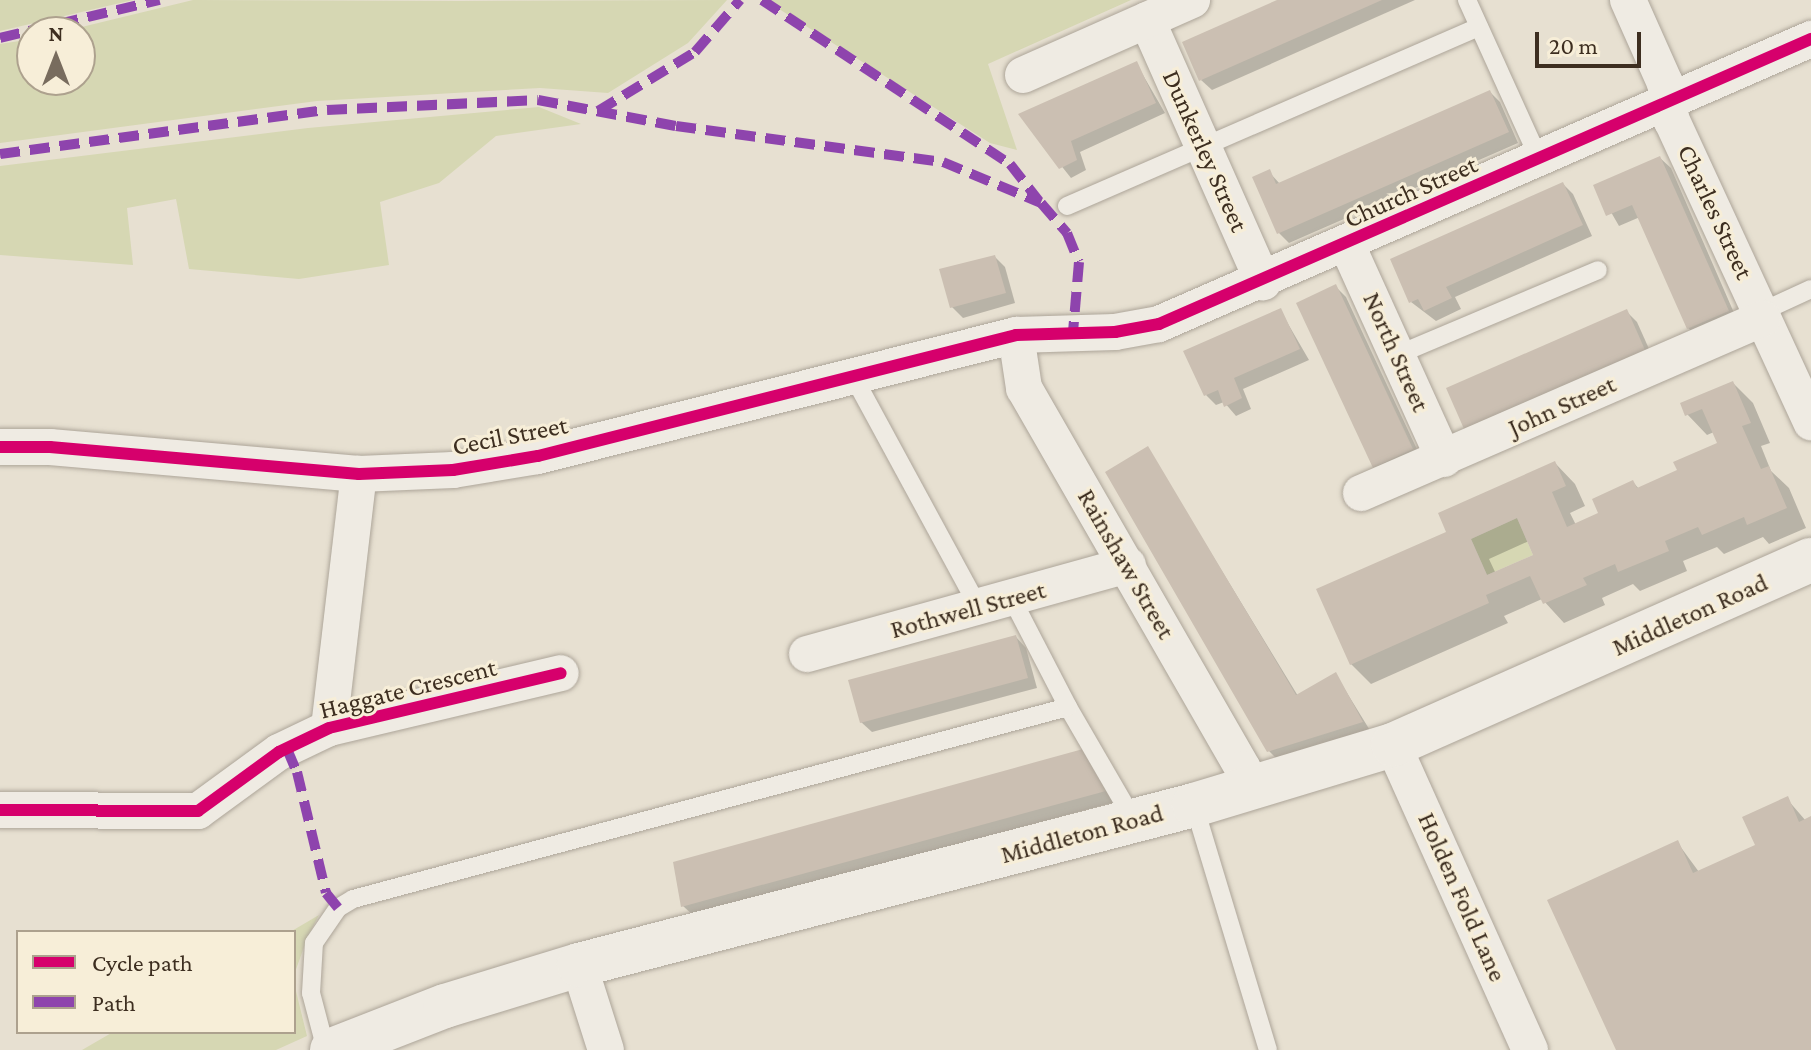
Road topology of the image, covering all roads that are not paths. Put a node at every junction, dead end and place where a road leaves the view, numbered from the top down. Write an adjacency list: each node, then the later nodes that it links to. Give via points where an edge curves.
1 (1192, 0): 4 (street)
2 (1467, 0): 5 (lane)
3 (1628, 0): 8 (street, Charles Street)
4 (1147, 20): 7 (street); 9 (street, Dunkerley Street)
5 (1479, 27): 9 (lane); 10 (lane)
6 (1811, 39): 8 (street, Church Street)
7 (1023, 75)
8 (1669, 102): 10 (street, Church Street); 16 (street, Charles Street, via 1672,121)
9 (1203, 147): 11 (lane); 14 (street, Dunkerley Street)
10 (1539, 159): 12 (street, Church Street)
11 (1067, 206)
12 (1347, 245): 14 (street, Church Street); 18 (street, North Street)
13 (1598, 270): 18 (lane)
14 (1263, 282): 17 (street, Church Street, via 1159,324 1115,332)
15 (1811, 289): 16 (lane)
16 (1762, 315): 20 (street, Charles Street); 22 (street, John Street)
17 (1016, 335): 19 (street, Cecil Street); 26 (street, Rainshaw Street, via 1024,388)
18 (1397, 355): 22 (street, North Street)
19 (852, 374): 23 (street, Cecil Street, via 538,456 453,470); 27 (lane)
20 (1811, 422)
21 (0, 447): 23 (street, Cecil Street)
22 (1444, 459): 24 (street, John Street)
23 (359, 474): 31 (street, Haggate Crescent)
24 (1361, 493)
25 (1811, 560): 32 (main road, Middleton Road)
26 (1128, 565): 27 (street, Rothwell Street); 33 (street, Rainshaw Street, via 1243,769)
27 (996, 603): 28 (street, Rothwell Street); 30 (lane)
28 (807, 654)
29 (561, 673): 31 (street, Haggate Crescent)
30 (1068, 707): 36 (lane); 38 (lane, via 353,899 338,908 314,943 311,993)
31 (329, 728): 35 (street, Haggate Crescent, via 279,752 198,811)
32 (1393, 745): 33 (main road, Middleton Road); 41 (street, Holden Fold Lane)
33 (1249, 789): 34 (main road, Middleton Road)
34 (1194, 805): 36 (main road, Middleton Road); 40 (lane)
35 (0, 810)
36 (1134, 821): 37 (main road, Middleton Road)
37 (579, 965): 38 (main road, Middleton Road, via 445,1006); 39 (street)
38 (329, 1050)
39 (606, 1050)
40 (1268, 1050)
41 (1530, 1050)

